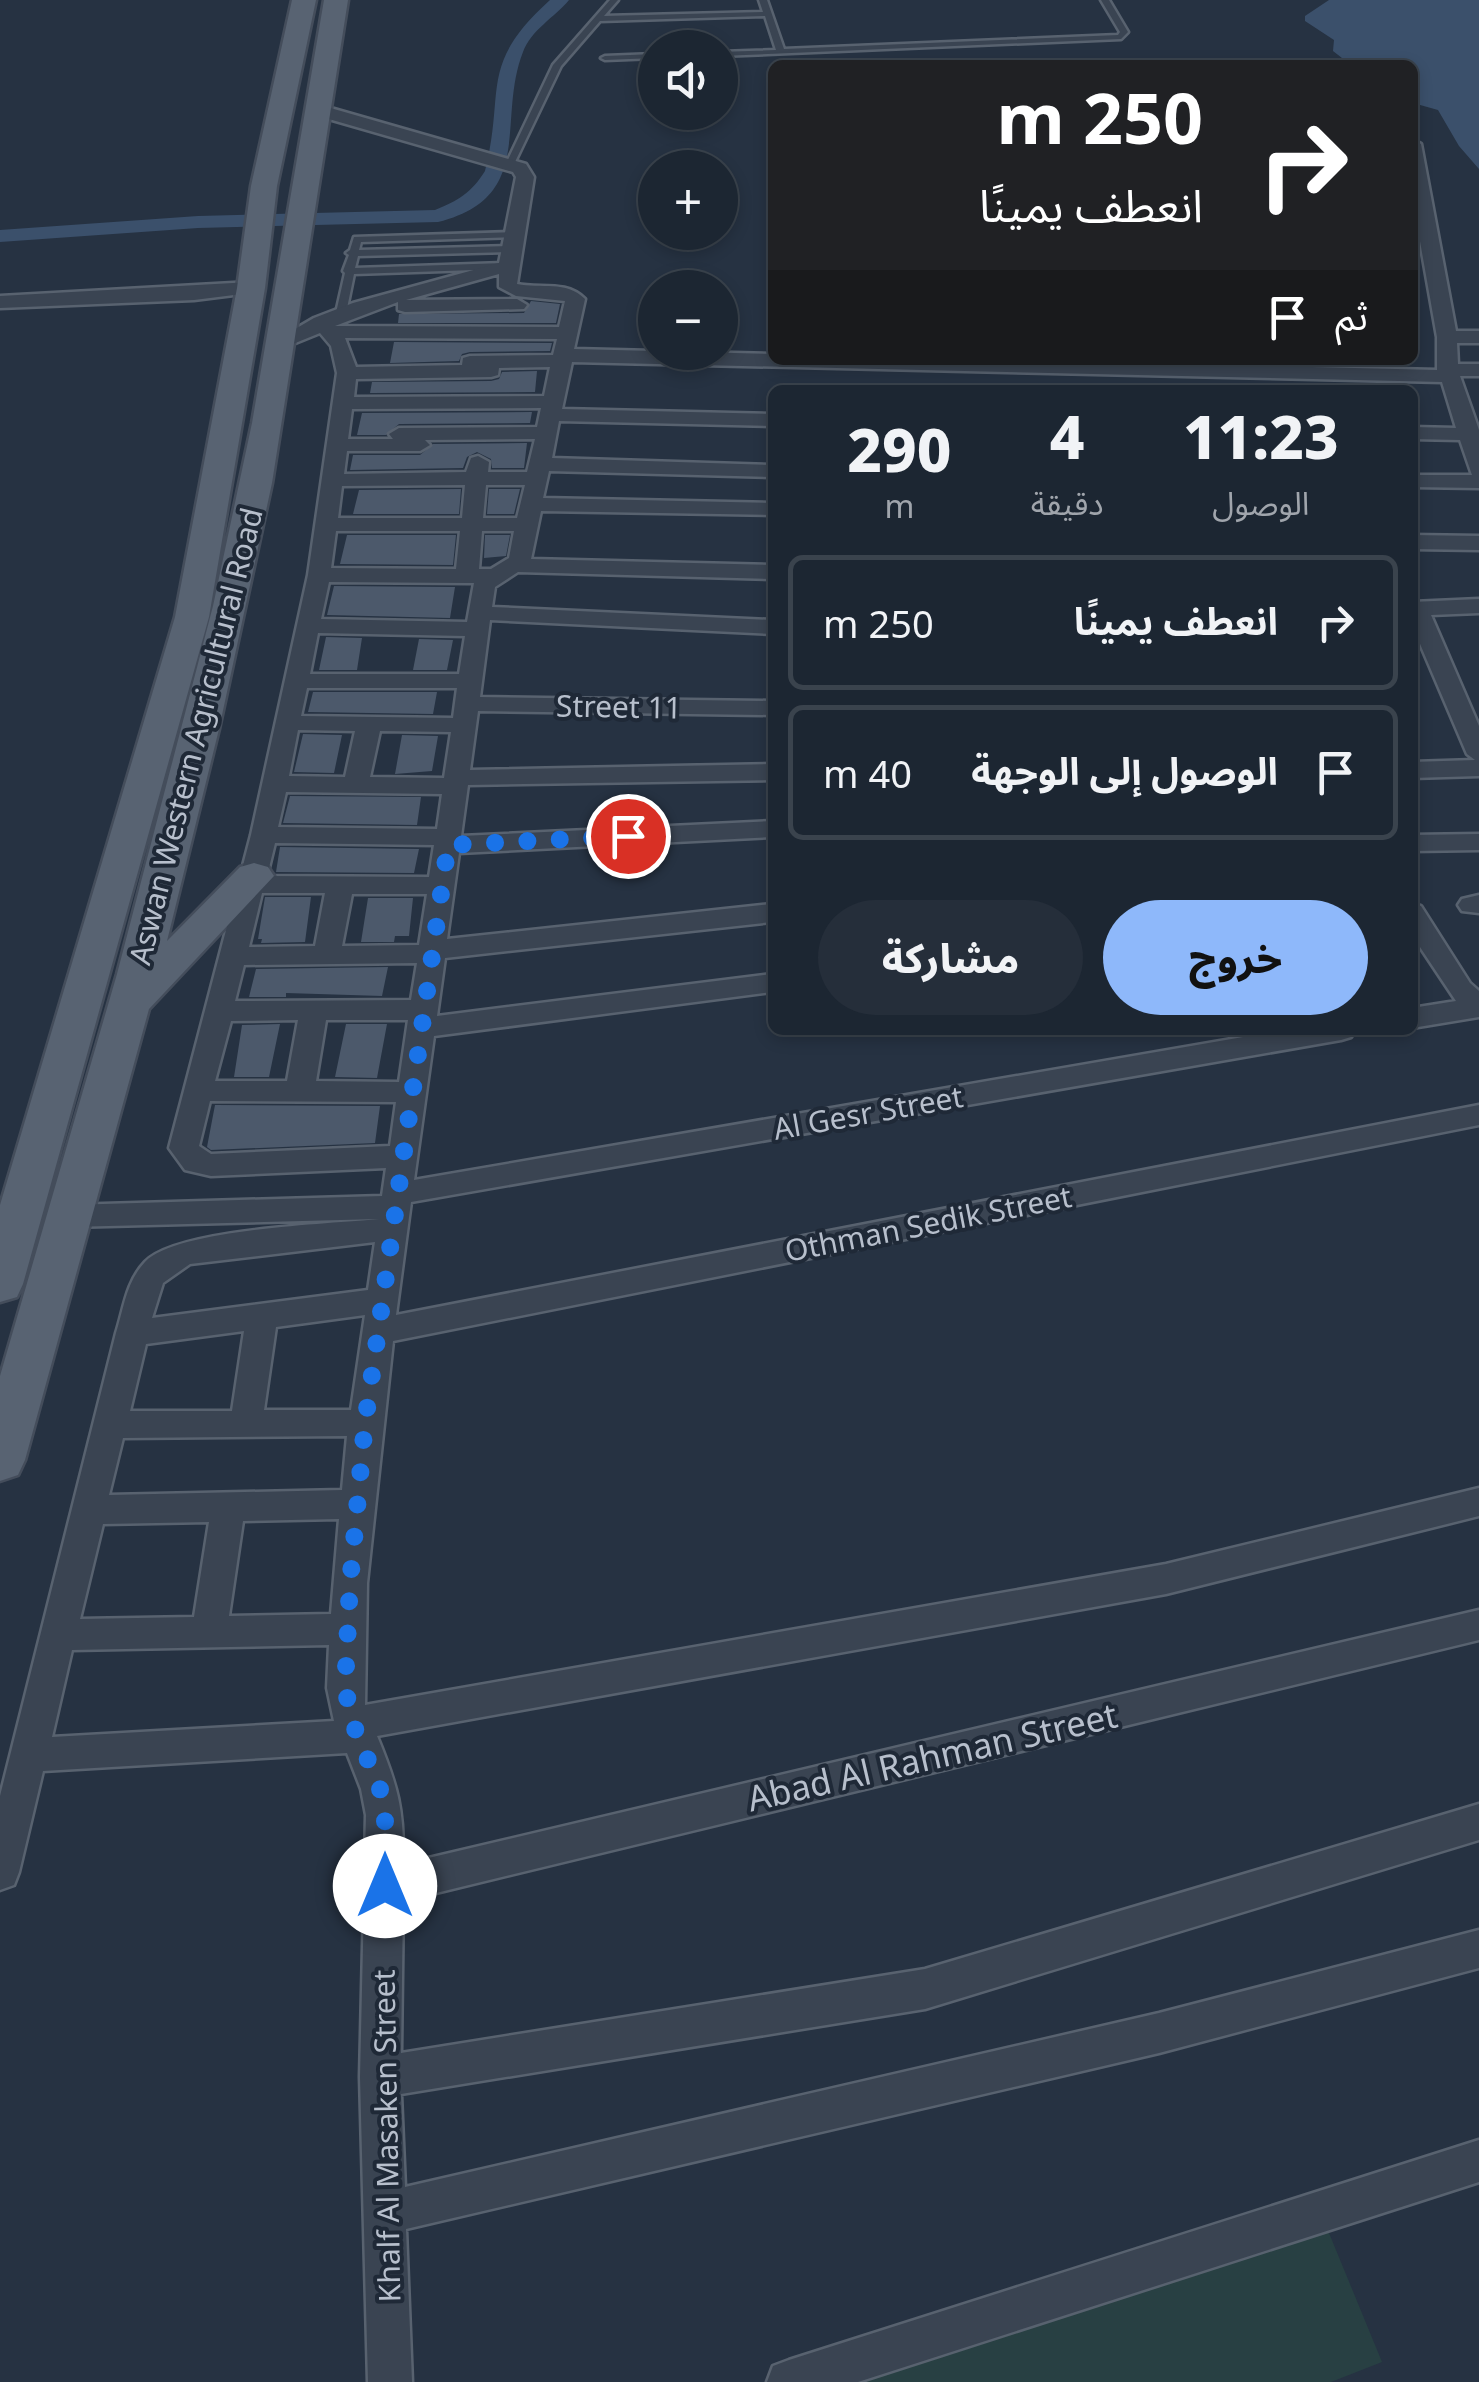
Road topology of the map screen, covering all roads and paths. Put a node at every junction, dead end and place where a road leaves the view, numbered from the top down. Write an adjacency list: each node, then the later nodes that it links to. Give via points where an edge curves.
1 (304, 0): 17 (main road, Aswan Western Agricultural Road, via 264,186)
2 (336, 0): 12 (main road, Aswan Western Agricultural Road)
3 (614, 0): 7 (lane)
4 (764, 0): 6 (lane)
5 (1105, 0): 8 (lane, via 1121,37)
6 (768, 14): 7 (lane); 8 (lane)
7 (597, 19): 13 (lane, via 556,65)
8 (781, 52): 9 (lane)
9 (738, 53)
10 (638, 57): 11 (lane)
11 (606, 58)
12 (314, 109): 13 (street); 24 (main road, Aswan Western Agricultural Road)
13 (506, 163): 15 (street, via 524,176)
14 (1418, 191): 22 (street)
15 (513, 269): 16 (lane); 16 (lane, via 351,253); 19 (street); 19 (street); 21 (street); 25 (street, Khalf Al Masaken Street, via 573,296)
16 (348, 271): 19 (lane)
17 (251, 288): 18 (street); 104 (main road, Aswan Western Agricultural Road, via 192,617)
18 (0, 302)
19 (339, 318): 20 (street); 24 (street); 31 (street)
20 (436, 332): 21 (street); 28 (street)
21 (516, 333): 25 (street)
22 (1447, 338): 23 (street); 32 (street)
23 (1479, 338)
24 (283, 342): 94 (main road, Aswan Western Agricultural Road, via 220,652)
25 (564, 350): 26 (street); 29 (street); 43 (street, Khalf Al Masaken Street)
26 (768, 360)
27 (884, 365): 33 (street)
28 (430, 367): 29 (street); 31 (street)
29 (491, 367): 34 (street)
30 (1479, 370): 32 (street)
31 (347, 373): 35 (street)
32 (1448, 373): 33 (street); 38 (street)
33 (1204, 380)
34 (488, 402): 36 (street); 43 (street)
35 (343, 403): 36 (street); 42 (street)
36 (404, 403): 41 (street)
37 (768, 421): 43 (street)
38 (1472, 421): 39 (street); 45 (street)
39 (1418, 432)
40 (480, 439): 41 (street); 43 (street); 47 (street)
41 (398, 440): 42 (street)
42 (338, 445): 48 (street)
43 (541, 460): 44 (street); 47 (street); 51 (street); 54 (street); 57 (street, Khalf Al Masaken Street)
44 (768, 471)
45 (1479, 471)
46 (405, 479): 47 (street); 48 (street); 53 (street)
47 (476, 479): 54 (street)
48 (333, 480): 52 (street)
49 (1418, 481): 50 (street)
50 (1479, 482)
51 (768, 509)
52 (326, 524): 53 (street); 59 (street)
53 (399, 525): 54 (street)
54 (472, 525): 57 (street)
55 (1418, 542): 56 (street)
56 (1479, 543)
57 (492, 572): 58 (street); 59 (street); 63 (street, Khalf Al Masaken Street)
58 (768, 572)
59 (319, 575): 64 (street)
60 (1479, 606): 61 (street)
61 (1418, 609)
62 (1418, 616): 72 (street)
63 (478, 621): 65 (street); 66 (street); 68 (street, Khalf Al Masaken Street)
64 (308, 626): 66 (street); 67 (street)
65 (768, 626)
66 (383, 654): 67 (street); 68 (street)
67 (296, 682): 70 (street)
68 (467, 703): 69 (street, Street 11); 71 (street); 76 (street, Khalf Al Masaken Street)
69 (768, 708)
70 (287, 723): 71 (street); 77 (street)
71 (369, 724): 78 (street)
72 (1479, 754)
73 (1479, 768): 74 (street)
74 (1418, 770)
75 (768, 772): 76 (street)
76 (455, 782): 78 (street); 81 (street, Khalf Al Masaken Street)
77 (274, 784): 78 (street); 80 (street)
78 (356, 785)
79 (768, 829): 81 (street)
80 (264, 835): 81 (street); 84 (street)
81 (448, 841): 86 (street, Khalf Al Masaken Street)
82 (1479, 842): 83 (street)
83 (1418, 843)
84 (253, 880): 85 (street); 90 (street); 94 (main road)
85 (340, 885): 86 (street); 91 (street)
86 (440, 886): 89 (street, Khalf Al Masaken Street)
87 (768, 913): 89 (street)
88 (1418, 920): 93 (street)
89 (431, 952): 91 (street); 98 (street, Khalf Al Masaken Street)
90 (233, 956): 91 (street); 95 (street)
91 (327, 956)
92 (768, 983): 98 (street)
93 (1475, 999): 97 (street)
94 (131, 1002): 105 (main road, Aswan Western Agricultural Road)
95 (219, 1010): 96 (street); 100 (street)
96 (314, 1010): 98 (street); 101 (street)
97 (1418, 1016)
98 (421, 1019): 102 (street, Khalf Al Masaken Street)
99 (1314, 1035): 107 (street, Al Gesr Street)
100 (199, 1091): 101 (street); 106 (street, via 184,1148 195,1162)
101 (300, 1091): 102 (street)
102 (410, 1092): 106 (street, Khalf Al Masaken Street)
103 (1479, 1116): 111 (street, Othman Sedik Street)
104 (41, 1134): 105 (main road); 109 (main road, Aswan Western Agricultural Road)
105 (92, 1135): 108 (main road, Aswan Western Agricultural Road)
106 (402, 1156): 107 (street, Khalf Al Masaken Street)
107 (394, 1210): 108 (street); 111 (street, Khalf Al Masaken Street); 112 (street, via 173,1256 150,1275)
108 (69, 1216): 116 (main road, Aswan Western Agricultural Road)
109 (0, 1284)
110 (262, 1316): 111 (street, Othman Sedik Street); 112 (street, Othman Sedik Street); 114 (street)
111 (379, 1316): 113 (street, Khalf Al Masaken Street)
112 (132, 1333): 115 (street)
113 (365, 1423): 114 (street); 118 (street, Khalf Al Masaken Street)
114 (246, 1424): 115 (street)
115 (109, 1425): 120 (street)
116 (0, 1460)
117 (1479, 1502): 125 (street, via 1166,1580)
118 (358, 1504): 119 (street); 122 (street, Khalf Al Masaken Street)
119 (228, 1506): 120 (street); 123 (street)
120 (88, 1510): 124 (street)
121 (1479, 1625): 129 (street, Abad Al Rahman Street)
122 (348, 1628): 123 (street); 125 (street, Khalf Al Masaken Street, via 345,1688)
123 (209, 1632): 124 (street)
124 (57, 1635): 126 (street)
125 (355, 1730): 126 (street); 129 (street, Khalf Al Masaken Street, via 385,1814)
126 (28, 1755): 128 (street)
127 (1479, 1822): 131 (street, via 926,1990)
128 (0, 1872)
129 (385, 1886): 131 (street, Khalf Al Masaken Street)
130 (1479, 1949): 133 (street, via 1160,2033)
131 (380, 2077): 133 (street, Khalf Al Masaken Street)
132 (1479, 2161): 135 (street)
133 (385, 2213): 134 (street, Khalf Al Masaken Street)
134 (390, 2382)
135 (789, 2382)

